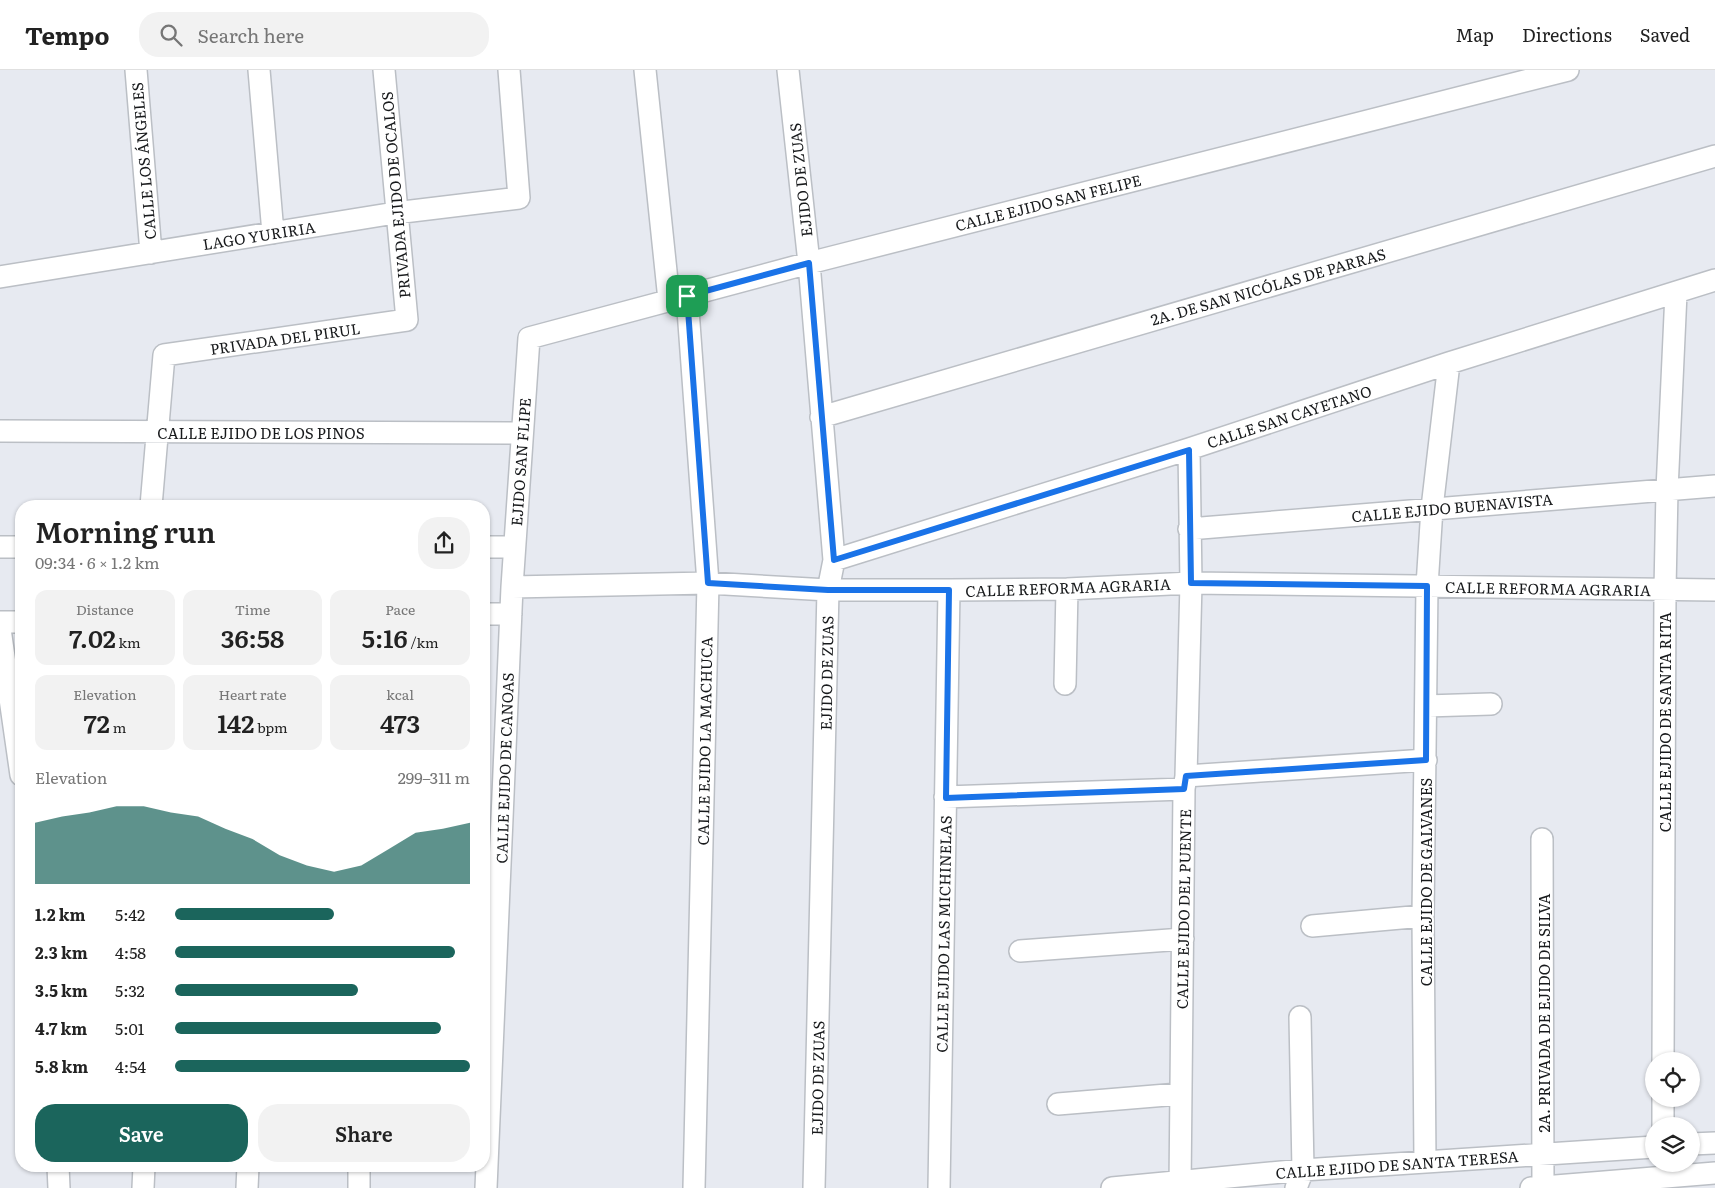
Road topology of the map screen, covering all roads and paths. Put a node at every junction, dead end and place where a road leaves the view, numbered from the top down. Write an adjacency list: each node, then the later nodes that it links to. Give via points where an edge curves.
1 (136, 70): 12 (street, CALLE LOS ÁNGELES)
2 (259, 70): 11 (street)
3 (384, 70): 10 (street, PRIVADA EJIDO DE OCALOS)
4 (510, 70): 10 (street, LAGO YURIRIA, via 519,198)
5 (645, 70): 17 (street, CALLE EJIDO LA MACHUCA)
6 (788, 70): 13 (street, EJIDO DE ZUAS)
7 (1568, 70): 8 (street, CALLE EJIDO SAN FELIPE)
8 (1510, 77): 13 (street, CALLE EJIDO SAN FELIPE)
9 (1715, 156): 21 (street, 2A. DE SAN NICÓLAS DE PARRAS)
10 (395, 214): 11 (street, LAGO YURIRIA); 18 (street, PRIVADA EJIDO DE OCALOS)
11 (274, 233): 12 (street, LAGO YURIRIA)
12 (151, 253): 14 (street, LAGO YURIRIA)
13 (809, 263): 17 (street, CALLE EJIDO SAN FELIPE); 21 (street, EJIDO DE ZUAS)
14 (0, 277)
15 (1715, 280): 16 (street, CALLE SAN CAYETANO)
16 (1676, 293): 20 (street, CALLE SAN CAYETANO); 27 (street, CALLE EJIDO DE SANTA RITA)
17 (678, 298): 19 (street, CALLE EJIDO SAN FELIPE); 36 (street, CALLE EJIDO LA MACHUCA)
18 (407, 320): 23 (street, PRIVADA DEL PIRUL, via 164,355)
19 (529, 338): 24 (street, EJIDO SAN FLIPE)
20 (1448, 363): 25 (street, CALLE SAN CAYETANO); 29 (street, CALLE EJIDO DE GALVANES)
21 (821, 417): 35 (street, EJIDO DE ZUAS)
22 (0, 432): 23 (street, CALLE EJIDO DE LOS PINOS)
23 (157, 432): 24 (street, CALLE EJIDO DE LOS PINOS); 28 (street)
24 (522, 433): 32 (street, EJIDO SAN FLIPE)
25 (1189, 450): 30 (street, CALLE EJIDO DEL PUENTE); 35 (street, CALLE SAN CAYETANO)
26 (1715, 486): 27 (street, CALLE EJIDO BUENAVISTA)
27 (1667, 490): 29 (street, CALLE EJIDO BUENAVISTA); 43 (street, CALLE EJIDO DE SANTA RITA)
28 (152, 500)
29 (1432, 508): 30 (street, CALLE EJIDO BUENAVISTA); 38 (street, CALLE EJIDO DE GALVANES)
30 (1189, 529): 37 (street, CALLE EJIDO DEL PUENTE)
31 (490, 547): 32 (street)
32 (514, 547): 39 (street, EJIDO SAN FLIPE)
33 (0, 548): 34 (street)
34 (15, 548)
35 (834, 560): 41 (street, EJIDO DE ZUAS)
36 (708, 583): 39 (street, CALLE REFORMA AGRARIA); 41 (street, CALLE REFORMA AGRARIA); 86 (street, CALLE EJIDO LA MACHUCA)
37 (1191, 583): 38 (street, CALLE REFORMA AGRARIA); 40 (street, CALLE REFORMA AGRARIA); 55 (street, CALLE EJIDO DEL PUENTE)
38 (1427, 586): 43 (street, CALLE REFORMA AGRARIA); 52 (street, CALLE EJIDO DE GALVANES)
39 (512, 587): 46 (street, CALLE EJIDO DE CANOAS)
40 (1068, 589): 42 (street, CALLE REFORMA AGRARIA); 50 (street)
41 (828, 590): 42 (street, CALLE REFORMA AGRARIA); 87 (street, EJIDO DE ZUAS)
42 (949, 590): 56 (street, CALLE EJIDO LAS MICHINELAS)
43 (1665, 590): 44 (street, CALLE REFORMA AGRARIA); 63 (street, CALLE EJIDO DE SANTA RITA)
44 (1715, 590)
45 (490, 614): 46 (street)
46 (511, 614): 65 (street, CALLE EJIDO DE CANOAS)
47 (0, 622): 48 (street)
48 (15, 622)
49 (0, 629): 53 (street)
50 (1066, 684)
51 (1490, 704): 52 (street)
52 (1426, 706): 54 (street, CALLE EJIDO DE GALVANES)
53 (15, 734)
54 (1426, 760): 55 (street); 58 (street, CALLE EJIDO DE GALVANES)
55 (1185, 783): 56 (street); 60 (street, CALLE EJIDO DEL PUENTE)
56 (946, 798): 88 (street, CALLE EJIDO LAS MICHINELAS)
57 (1542, 839): 70 (street, 2A. PRIVADA DE EJIDO DE SILVA)
58 (1423, 916): 59 (street); 71 (street, CALLE EJIDO DE GALVANES)
59 (1312, 926)
60 (1183, 939): 61 (street); 64 (street, CALLE EJIDO DEL PUENTE)
61 (1020, 951)
62 (1300, 1017): 79 (street)
63 (1663, 1052)
64 (1179, 1094): 66 (street); 80 (street, CALLE EJIDO DEL PUENTE)
65 (490, 1096)
66 (1058, 1104)
67 (1715, 1143): 68 (street)
68 (1700, 1144)
69 (1645, 1147): 70 (street, CALLE EJIDO DE SANTA TERESA)
70 (1544, 1153): 71 (street, CALLE EJIDO DE SANTA TERESA); 90 (street, 2A. PRIVADA DE EJIDO DE SILVA)
71 (1425, 1162): 79 (street, CALLE EJIDO DE SANTA TERESA)
72 (58, 1172): 81 (street)
73 (144, 1172): 82 (street)
74 (248, 1172): 83 (street)
75 (359, 1172): 84 (street)
76 (487, 1172): 85 (street, CALLE EJIDO DE CANOAS)
77 (1715, 1173): 78 (street)
78 (1668, 1176): 90 (street)
79 (1300, 1179): 80 (street, CALLE EJIDO DE SANTA TERESA)
80 (1180, 1185): 89 (street, CALLE EJIDO DE SANTA TERESA)
81 (59, 1188)
82 (143, 1188)
83 (247, 1188)
84 (359, 1188)
85 (486, 1188)
86 (694, 1188)
87 (814, 1188)
88 (938, 1188)
89 (1112, 1188)
90 (1537, 1188)

